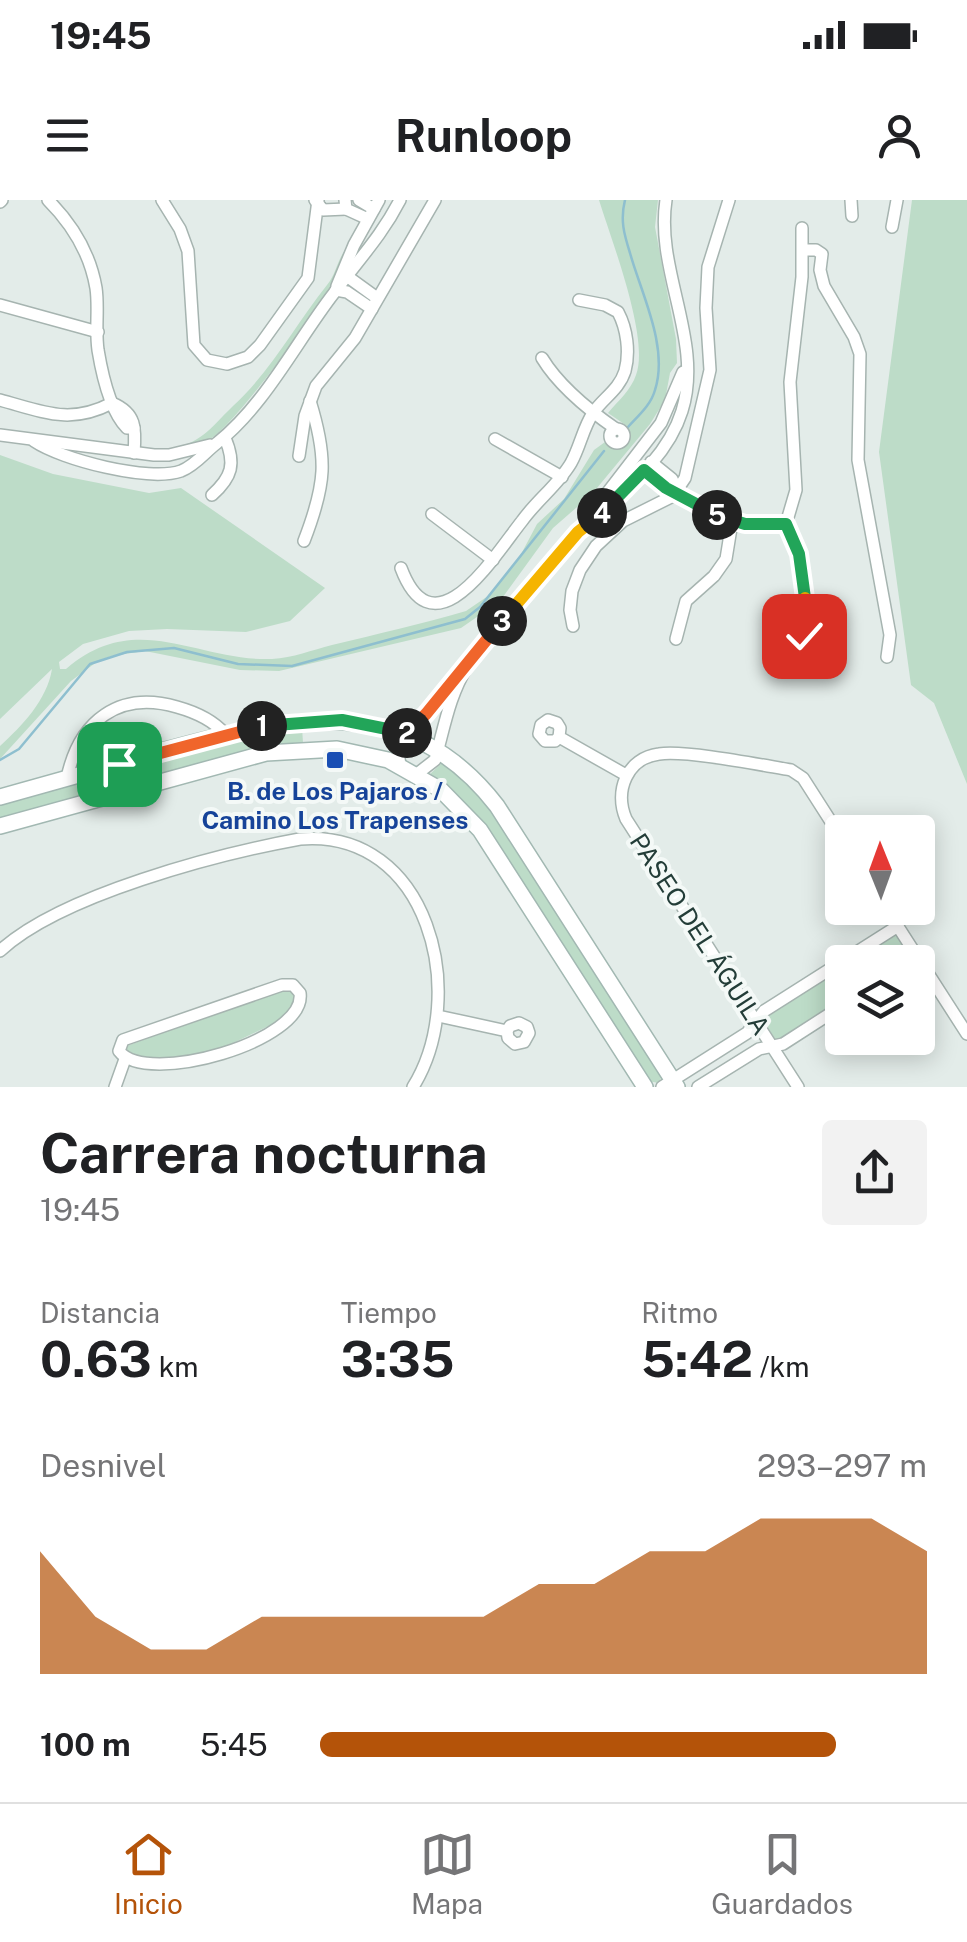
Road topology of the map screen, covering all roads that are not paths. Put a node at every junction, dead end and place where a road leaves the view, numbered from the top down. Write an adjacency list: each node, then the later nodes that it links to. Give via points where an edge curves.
1 (48, 200): 24 (street, via 90,263)
2 (162, 200): 10 (street, via 188,251 194,345 207,360 227,364 248,358 308,278)
3 (359, 200): 12 (street)
4 (400, 200): 18 (street)
5 (436, 200): 22 (street)
6 (666, 200): 26 (street, via 665,245)
7 (729, 200): 47 (street, via 706,283 707,390)
8 (851, 200): 13 (street)
9 (897, 200): 14 (street)
10 (317, 201): 11 (street, via 323,210)
11 (345, 203): 12 (street)
12 (374, 209): 17 (street)
13 (852, 216)
14 (892, 227)
15 (802, 228): 16 (street)
16 (804, 250): 52 (street, via 790,382 796,490); 60 (street, via 822,254 824,286 860,354 858,460 890,635)
17 (350, 254): 18 (street); 20 (street)
18 (362, 261): 19 (street)
19 (348, 277): 20 (street); 22 (street)
20 (336, 290): 22 (street); 36 (street)
21 (578, 300): 30 (street, via 614,308 626,336 622,380)
22 (375, 304): 28 (street)
23 (0, 305): 24 (street)
24 (98, 332): 29 (street)
25 (542, 358): 30 (street)
26 (686, 364): 31 (street); 32 (street, via 685,399)
27 (0, 400): 29 (street, via 60,416 80,416)
28 (310, 400): 41 (street); 54 (street, via 325,463)
29 (112, 402): 39 (street, via 117,418 134,428)
30 (593, 412): 40 (street); 45 (street)
31 (661, 423): 32 (street); 40 (street)
32 (673, 432): 43 (street)
33 (0, 434): 35 (street)
34 (495, 438): 45 (street)
35 (34, 441): 37 (street); 42 (street)
36 (220, 441): 38 (street); 44 (street); 49 (street, via 232,456 230,478)
37 (93, 446): 39 (street); 42 (street, via 85,454)
38 (183, 452): 39 (street); 44 (street)
39 (134, 453)
40 (636, 455): 46 (street)
41 (299, 456)
42 (89, 462): 44 (street, via 146,473)
43 (647, 466): 47 (street, via 672,480); 48 (street)
44 (188, 467)
45 (562, 477): 55 (street)
46 (614, 481): 48 (street); 53 (street)
47 (678, 492): 51 (street); 57 (street, via 623,521 596,546 572,590)
48 (623, 493): 53 (street)
49 (212, 496)
50 (432, 514): 55 (street)
51 (732, 522): 52 (street); 58 (street, via 726,559 686,601)
52 (786, 524): 59 (street, via 801,564)
53 (578, 532): 61 (street)
54 (304, 541)
55 (492, 560): 56 (street, via 470,586 434,604 419,599)
56 (401, 568)
57 (574, 626)
58 (676, 639)
59 (804, 656)
60 (888, 657)
61 (467, 666): 62 (street); 64 (street)
62 (426, 714): 64 (street); 66 (street)
63 (317, 720): 65 (main road); 66 (main road); 68 (main road)
64 (443, 723): 69 (street)
65 (225, 734): 73 (main road); 73 (street, via 183,709 125,704 86,734)
66 (406, 734): 69 (main road); 70 (street)
67 (559, 737): 72 (street)
68 (317, 748): 70 (main road); 76 (main road, via 245,757)
69 (438, 750): 71 (street, via 433,764); 88 (main road, via 503,814)
70 (400, 765): 71 (main road)
71 (417, 774): 91 (main road, via 480,830)
72 (626, 775): 75 (street, via 643,759 669,754 790,770 803,778); 83 (street, PASEO DEL ÁGUILA, via 626,819)
73 (67, 778): 74 (main road)
74 (0, 797)
75 (826, 815)
76 (0, 826)
77 (898, 926): 78 (street); 83 (street)
78 (907, 945)
79 (0, 952): 81 (street, via 44,920 126,887 277,844 329,840 381,860 412,894 434,952)
80 (935, 989): 85 (street)
81 (438, 1016): 84 (street); 90 (street)
82 (825, 1017): 86 (street)
83 (756, 1022): 86 (street, PASEO DEL ÁGUILA); 88 (street)
84 (507, 1031)
85 (967, 1034)
86 (771, 1046): 92 (street); 93 (street, PASEO DEL ÁGUILA)
87 (125, 1059): 87 (street, via 166,1066 224,1054 292,1019 300,993 292,985 271,988 123,1040 118,1048); 89 (street)
88 (671, 1085)
89 (114, 1087)
90 (414, 1087)
91 (645, 1087)
92 (698, 1087)
93 (798, 1087)

